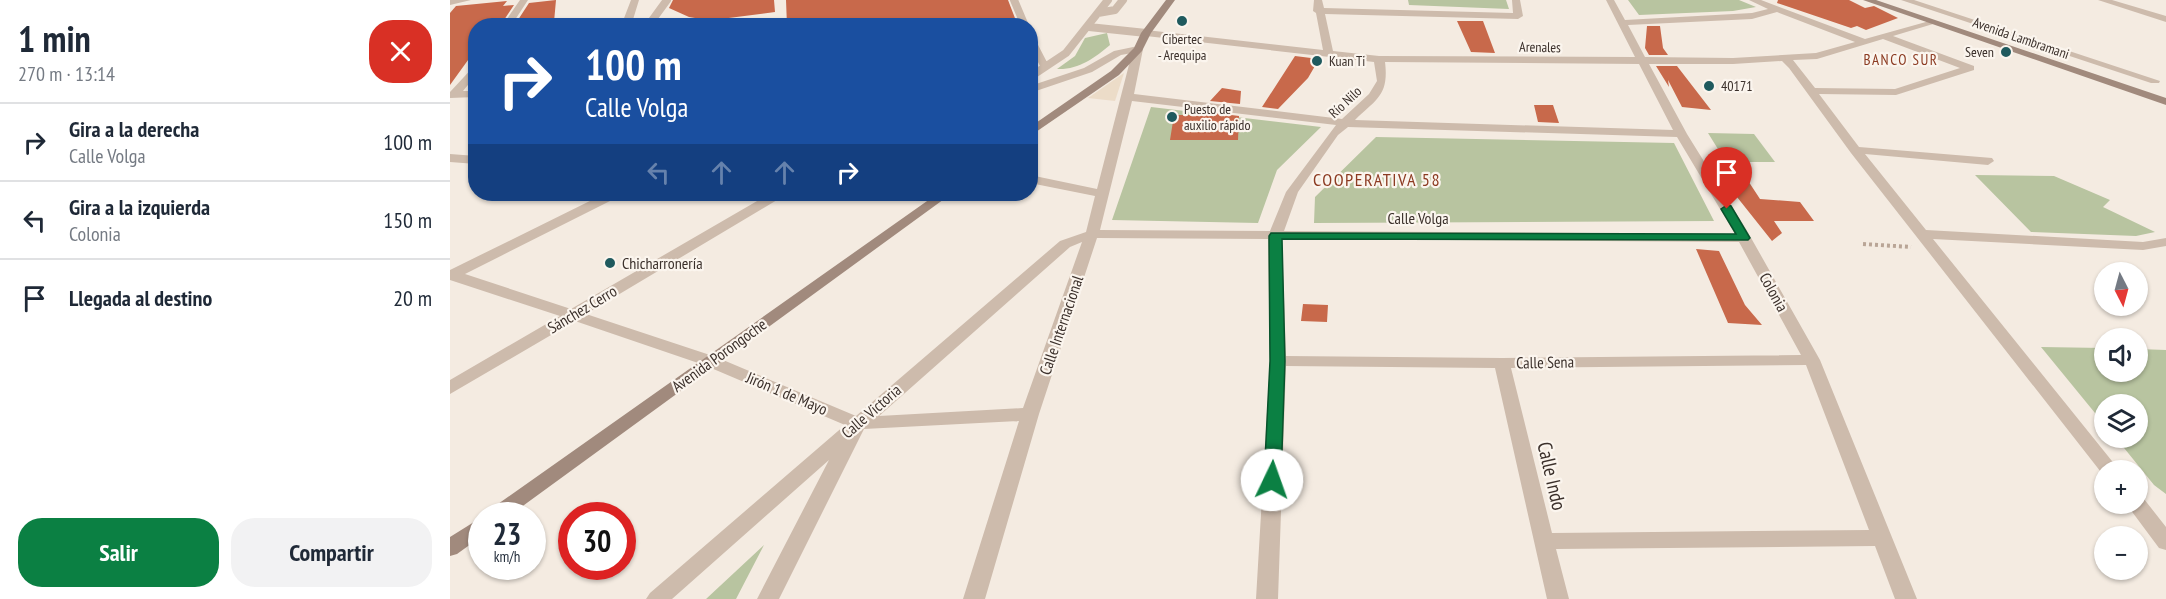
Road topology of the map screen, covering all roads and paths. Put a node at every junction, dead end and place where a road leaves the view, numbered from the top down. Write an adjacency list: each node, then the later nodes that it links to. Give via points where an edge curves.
1 (467, 0): 17 (street)
2 (524, 0): 22 (street)
3 (635, 0): 23 (street)
4 (667, 0): 24 (lane)
5 (1014, 0): 25 (lane)
6 (1108, 0): 20 (lane)
7 (1123, 0): 20 (lane, via 1115,9)
8 (1170, 0): 30 (main road)
9 (1318, 0): 19 (street)
10 (1414, 0): 21 (street)
11 (1516, 0): 21 (street, via 1518,15)
12 (1610, 0): 28 (street, Colonia)
13 (1753, 0): 18 (street)
14 (1867, 0): 27 (main road, Avenida Lambramani)
15 (1905, 0): 43 (street)
16 (2102, 0): 26 (street)
17 (450, 2)
18 (1778, 9): 28 (street, via 1752,16); 32 (street)
19 (1318, 11): 21 (street); 34 (street)
20 (1098, 13): 29 (lane)
21 (1414, 14)
22 (512, 18)
23 (629, 18)
24 (654, 18)
25 (1022, 18)
26 (2166, 19)
27 (1930, 22): 31 (street, Arenales); 48 (main road, Avenida Lambramani)
28 (1622, 23): 38 (street, Colonia)
29 (1089, 27): 30 (lane); 39 (lane, via 1062,58)
30 (1146, 33): 33 (main road); 34 (street, Arenales)
31 (1884, 36): 32 (street, Arenales); 45 (street, via 1970,68 1896,92)
32 (1865, 42): 36 (street, Arenales, via 1817,56)
33 (1138, 49): 44 (street, via 1118,53 1088,70); 47 (street, Calle Internacional); 49 (main road, via 1115,73)
34 (1329, 55): 37 (street, Arenales)
35 (1038, 57): 39 (lane)
36 (1784, 58): 38 (street, Arenales); 45 (street)
37 (1378, 59): 38 (street, Arenales); 50 (street, Río Nilo, via 1382,81 1374,96)
38 (1642, 62): 51 (street, Colonia)
39 (1045, 67): 40 (lane); 41 (lane)
40 (1038, 69)
41 (1038, 72)
42 (468, 76): 46 (street)
43 (2155, 81)
44 (1038, 87)
45 (1812, 91): 52 (street)
46 (453, 94)
47 (1128, 97): 50 (street); 57 (street, Calle Internacional)
48 (2166, 102)
49 (1038, 126)
50 (1340, 128): 51 (street); 63 (street, via 1292,192)
51 (1681, 134): 64 (street, Colonia)
52 (1855, 150): 55 (street); 62 (street)
53 (450, 158): 54 (street)
54 (468, 159)
55 (1988, 160)
56 (1038, 181): 57 (street)
57 (1104, 194): 61 (street, Calle Internacional)
58 (599, 201): 68 (street)
59 (765, 201): 69 (street, Sánchez Cerro)
60 (935, 201): 71 (main road, Avenida Porongoche)
61 (1092, 234): 63 (street, Calle Volga); 75 (street, Calle Internacional); 76 (street, Calle Victoria, via 1065,244)
62 (1922, 234): 65 (street, via 2143,246); 67 (street)
63 (1275, 236): 64 (street, Calle Volga); 72 (street)
64 (1744, 238): 70 (street, Colonia)
65 (2166, 242)
66 (1863, 244): 67 (path)
67 (1933, 248): 77 (street)
68 (451, 275): 69 (street, Jirón 1 de Mayo)
69 (573, 314): 71 (street, Jirón 1 de Mayo); 74 (street, Sánchez Cerro)
70 (1812, 360): 73 (street, Calle Sena); 81 (street, Colonia)
71 (710, 361): 76 (street, Jirón 1 de Mayo); 78 (main road, Avenida Porongoche)
72 (1278, 361): 73 (street, Calle Sena); 88 (street)
73 (1502, 363): 83 (street, Calle Indo)
74 (450, 388)
75 (1030, 414): 76 (street, Jirón 1 de Mayo); 87 (street, Calle Internacional)
76 (857, 423): 85 (street, Calle Victoria); 86 (street)
77 (2102, 460)
78 (514, 502)
79 (2145, 514): 82 (street)
80 (468, 535): 84 (main road)
81 (1883, 538): 83 (street); 90 (street, Colonia)
82 (2165, 538)
83 (1544, 541): 89 (street, Calle Indo)
84 (450, 548)
85 (657, 599)
86 (768, 599)
87 (974, 599)
88 (1267, 599)
89 (1558, 599)
90 (1906, 599)

